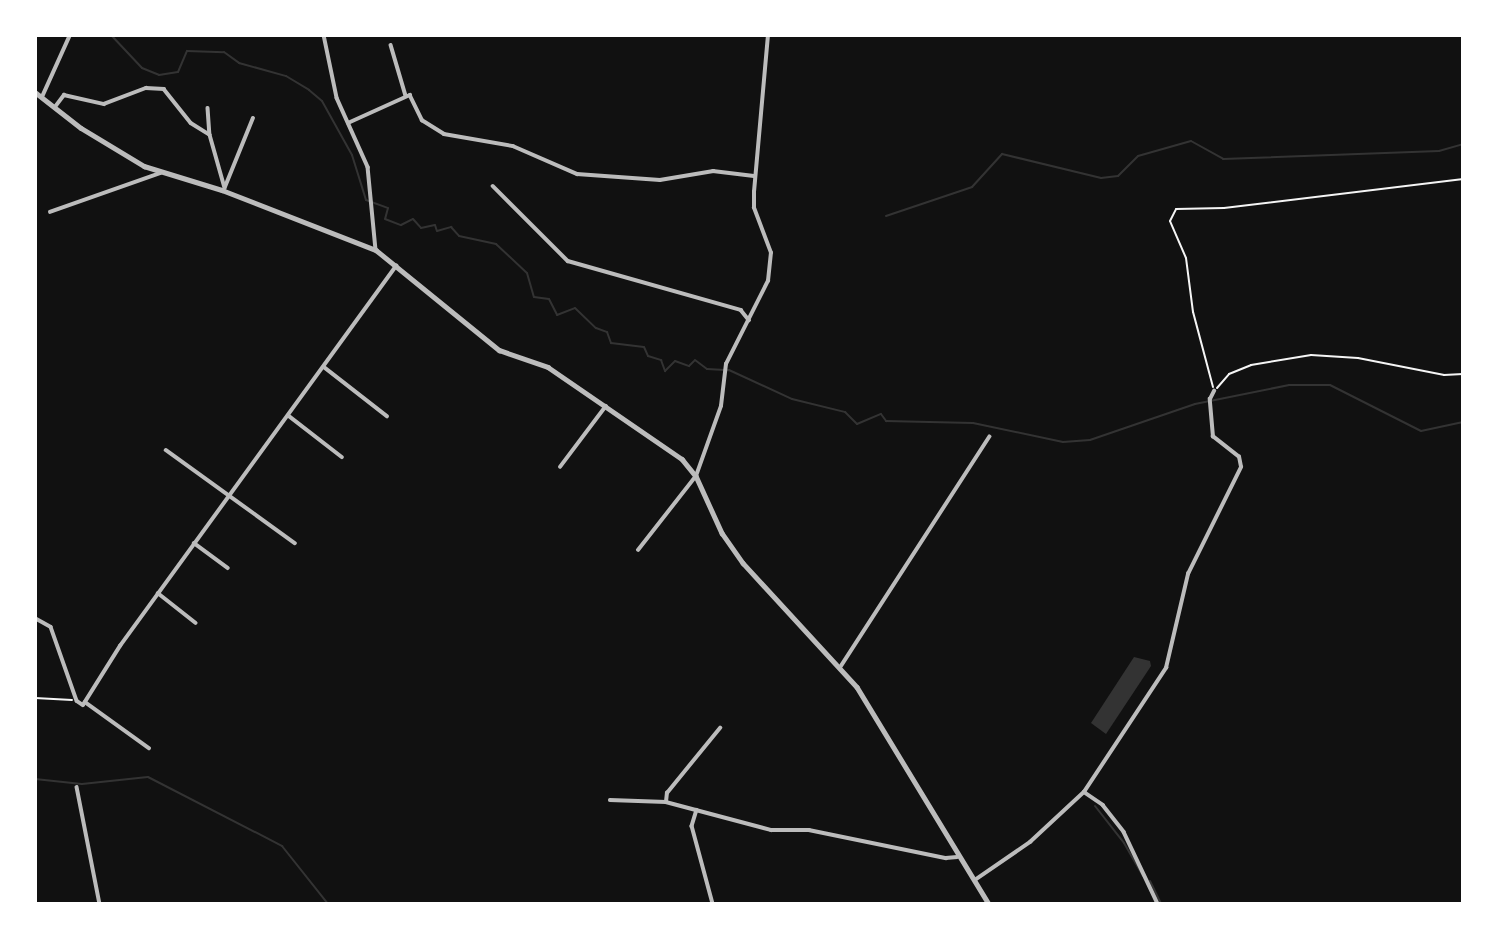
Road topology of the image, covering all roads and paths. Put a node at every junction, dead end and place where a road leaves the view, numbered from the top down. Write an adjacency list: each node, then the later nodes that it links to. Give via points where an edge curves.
1 (70, 35): 7 (street)
2 (324, 35): 11 (street)
3 (768, 35): 14 (street)
4 (391, 45): 6 (street)
5 (35, 92): 7 (street)
6 (406, 96): 11 (street); 14 (street, via 410,95 422,120 444,134 513,146 577,174 660,180 707,171)
7 (42, 97): 8 (street)
8 (55, 107): 12 (street, via 64,95 104,104 127,93 159,87 191,123); 13 (street, via 121,154)
9 (208, 108): 12 (street)
10 (253, 118): 17 (street)
11 (348, 123): 19 (street, via 368,167)
12 (210, 135): 17 (street)
13 (160, 173): 17 (street); 18 (street)
14 (754, 176): 21 (street, via 754,208 771,261 768,281)
15 (1463, 179): 24 (path, via 1224,208 1175,209 1170,221 1186,258 1193,312)
16 (493, 186): 21 (street, via 568,261 741,310)
17 (223, 189): 19 (street)
18 (50, 212)
19 (376, 250): 20 (street)
20 (396, 266): 22 (street); 25 (street, via 499,350 544,365)
21 (749, 320): 32 (street, via 725,370 721,406)
22 (324, 367): 26 (street); 27 (street)
23 (1463, 374): 24 (path, via 1423,372 1358,358 1283,356 1229,374)
24 (1214, 391): 48 (street, via 1210,401 1213,437 1239,457 1241,467 1188,573 1166,668)
25 (606, 406): 31 (street); 32 (street, via 682,459)
26 (387, 415)
27 (289, 416): 30 (street); 33 (street)
28 (989, 437): 41 (street)
29 (166, 450): 33 (street)
30 (342, 457)
31 (560, 467)
32 (696, 476): 36 (street); 41 (street, via 722,533 743,563)
33 (230, 496): 34 (street); 35 (street)
34 (194, 543): 37 (street); 38 (street)
35 (295, 543)
36 (638, 550)
37 (228, 568)
38 (158, 593): 40 (street); 44 (street)
39 (35, 618): 43 (street, via 51,627)
40 (196, 623)
41 (841, 666): 52 (street, via 914,774)
42 (35, 698): 43 (path)
43 (77, 701): 44 (street, via 80,706)
44 (85, 702): 46 (street)
45 (720, 728): 50 (street, via 667,793)
46 (149, 748)
47 (77, 787): 54 (street)
48 (1084, 792): 53 (street, via 1030,842); 57 (street, via 1103,804 1124,832)
49 (610, 800): 50 (street)
50 (666, 802): 51 (street)
51 (697, 810): 52 (street, via 771,830 809,830); 55 (street, via 692,826)
52 (957, 857): 53 (street)
53 (974, 882): 56 (street)
54 (100, 904)
55 (713, 904)
56 (989, 904)
57 (1158, 904)

